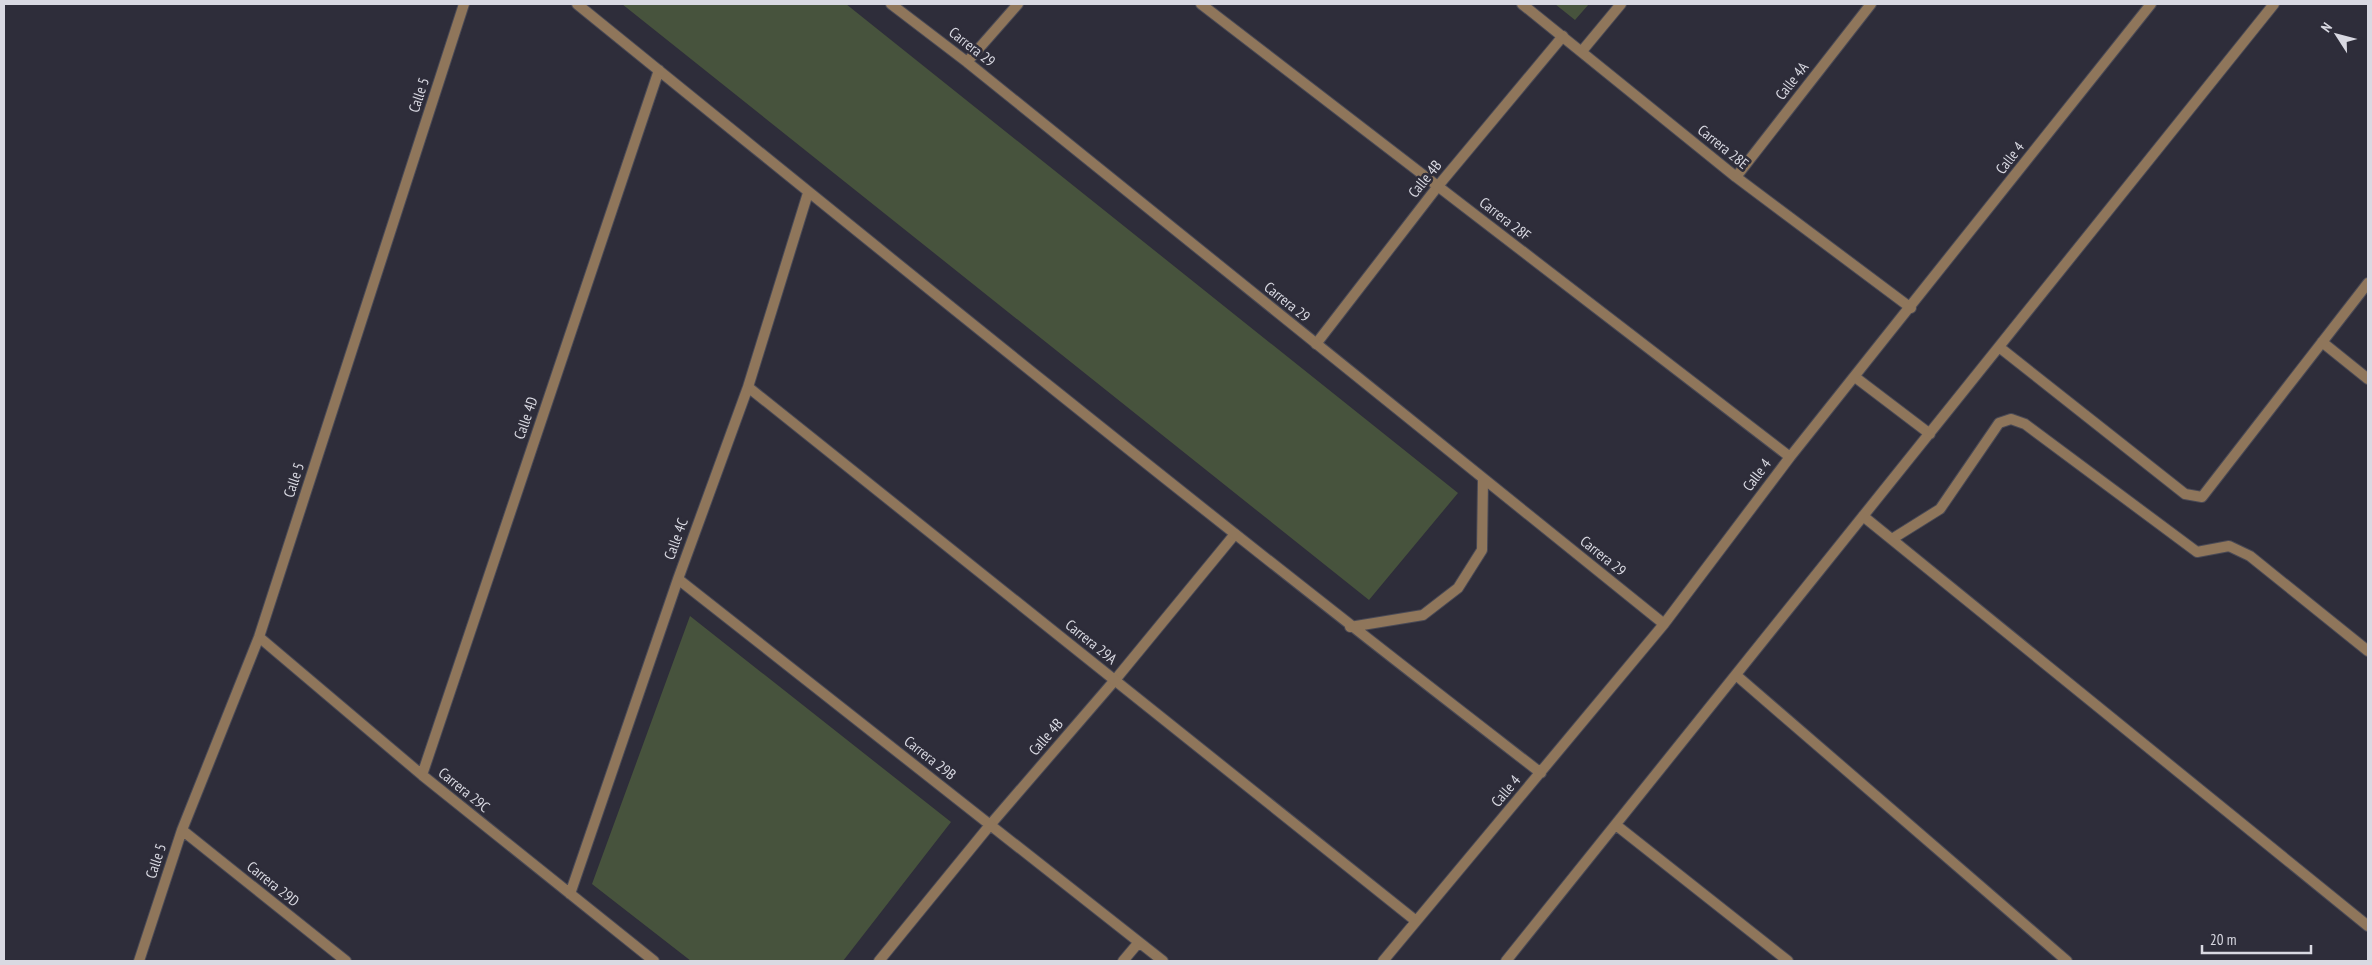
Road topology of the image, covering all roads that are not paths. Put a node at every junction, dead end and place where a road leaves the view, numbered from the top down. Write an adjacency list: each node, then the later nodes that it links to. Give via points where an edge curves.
1 (464, 4): 35 (street, Calle 5)
2 (577, 4): 14 (street)
3 (890, 4): 13 (street, Carrera 29)
4 (1018, 4): 13 (street)
5 (1201, 4): 16 (street, Carrera 28F)
6 (1522, 4): 11 (street, Carrera 28E)
7 (1621, 4): 12 (street)
8 (1871, 4): 15 (street, Calle 4A)
9 (2151, 4): 19 (street, Calle 4)
10 (2274, 4): 22 (street)
11 (1563, 36): 12 (street, Carrera 28E); 16 (street, Calle 4B)
12 (1582, 51): 15 (street, Carrera 28E)
13 (967, 62): 21 (street, Carrera 29)
14 (659, 70): 17 (street); 40 (street, Calle 4D)
15 (1736, 177): 19 (street, Carrera 28E)
16 (1438, 186): 21 (street, Calle 4B); 27 (street, Carrera 28F)
17 (808, 193): 25 (street, Calle 4C); 30 (street)
18 (2368, 283): 20 (street)
19 (1911, 308): 23 (street, Calle 4)
20 (2322, 342): 22 (street, via 2202,497 2185,494); 24 (street)
21 (1316, 344): 28 (street, Carrera 29)
22 (1999, 347): 26 (street)
23 (1855, 377): 26 (street); 27 (street, Calle 4)
24 (2368, 378)
25 (748, 387): 32 (street, Calle 4C); 38 (street, Carrera 29A)
26 (1930, 434): 29 (street)
27 (1790, 457): 33 (street, Calle 4)
28 (1483, 479): 33 (street, Carrera 29); 34 (street, via 1482,550 1458,588 1423,615)
29 (1863, 516): 31 (street); 37 (street)
30 (1235, 534): 34 (street); 38 (street, Calle 4B)
31 (1892, 539): 36 (street, via 1940,509 1999,423 2011,419 2025,424 2197,552 2229,546 2250,556); 46 (street)
32 (678, 579): 41 (street, Carrera 29B); 44 (street, Calle 4C)
33 (1664, 624): 39 (street, Calle 4)
34 (1350, 627): 39 (street)
35 (259, 637): 40 (street, Carrera 29C); 43 (street, Calle 5)
36 (2368, 651)
37 (1736, 675): 42 (street); 57 (street)
38 (1115, 680): 41 (street, Calle 4B); 45 (street, Carrera 29A)
39 (1541, 773): 45 (street, Calle 4)
40 (422, 775): 44 (street, Carrera 29C)
41 (990, 824): 47 (street, Carrera 29B); 51 (street, Calle 4B)
42 (1616, 825): 55 (street); 56 (street)
43 (182, 830): 48 (street, Calle 5); 49 (street, Carrera 29D)
44 (570, 894): 50 (street, Carrera 29C)
45 (1416, 921): 54 (street, Calle 4)
46 (2368, 926)
47 (1138, 942): 52 (street); 53 (street, Carrera 29B)
48 (139, 961)
49 (346, 961)
50 (654, 961)
51 (880, 961)
52 (1123, 961)
53 (1163, 961)
54 (1383, 961)
55 (1506, 961)
56 (1788, 961)
57 (2067, 961)

